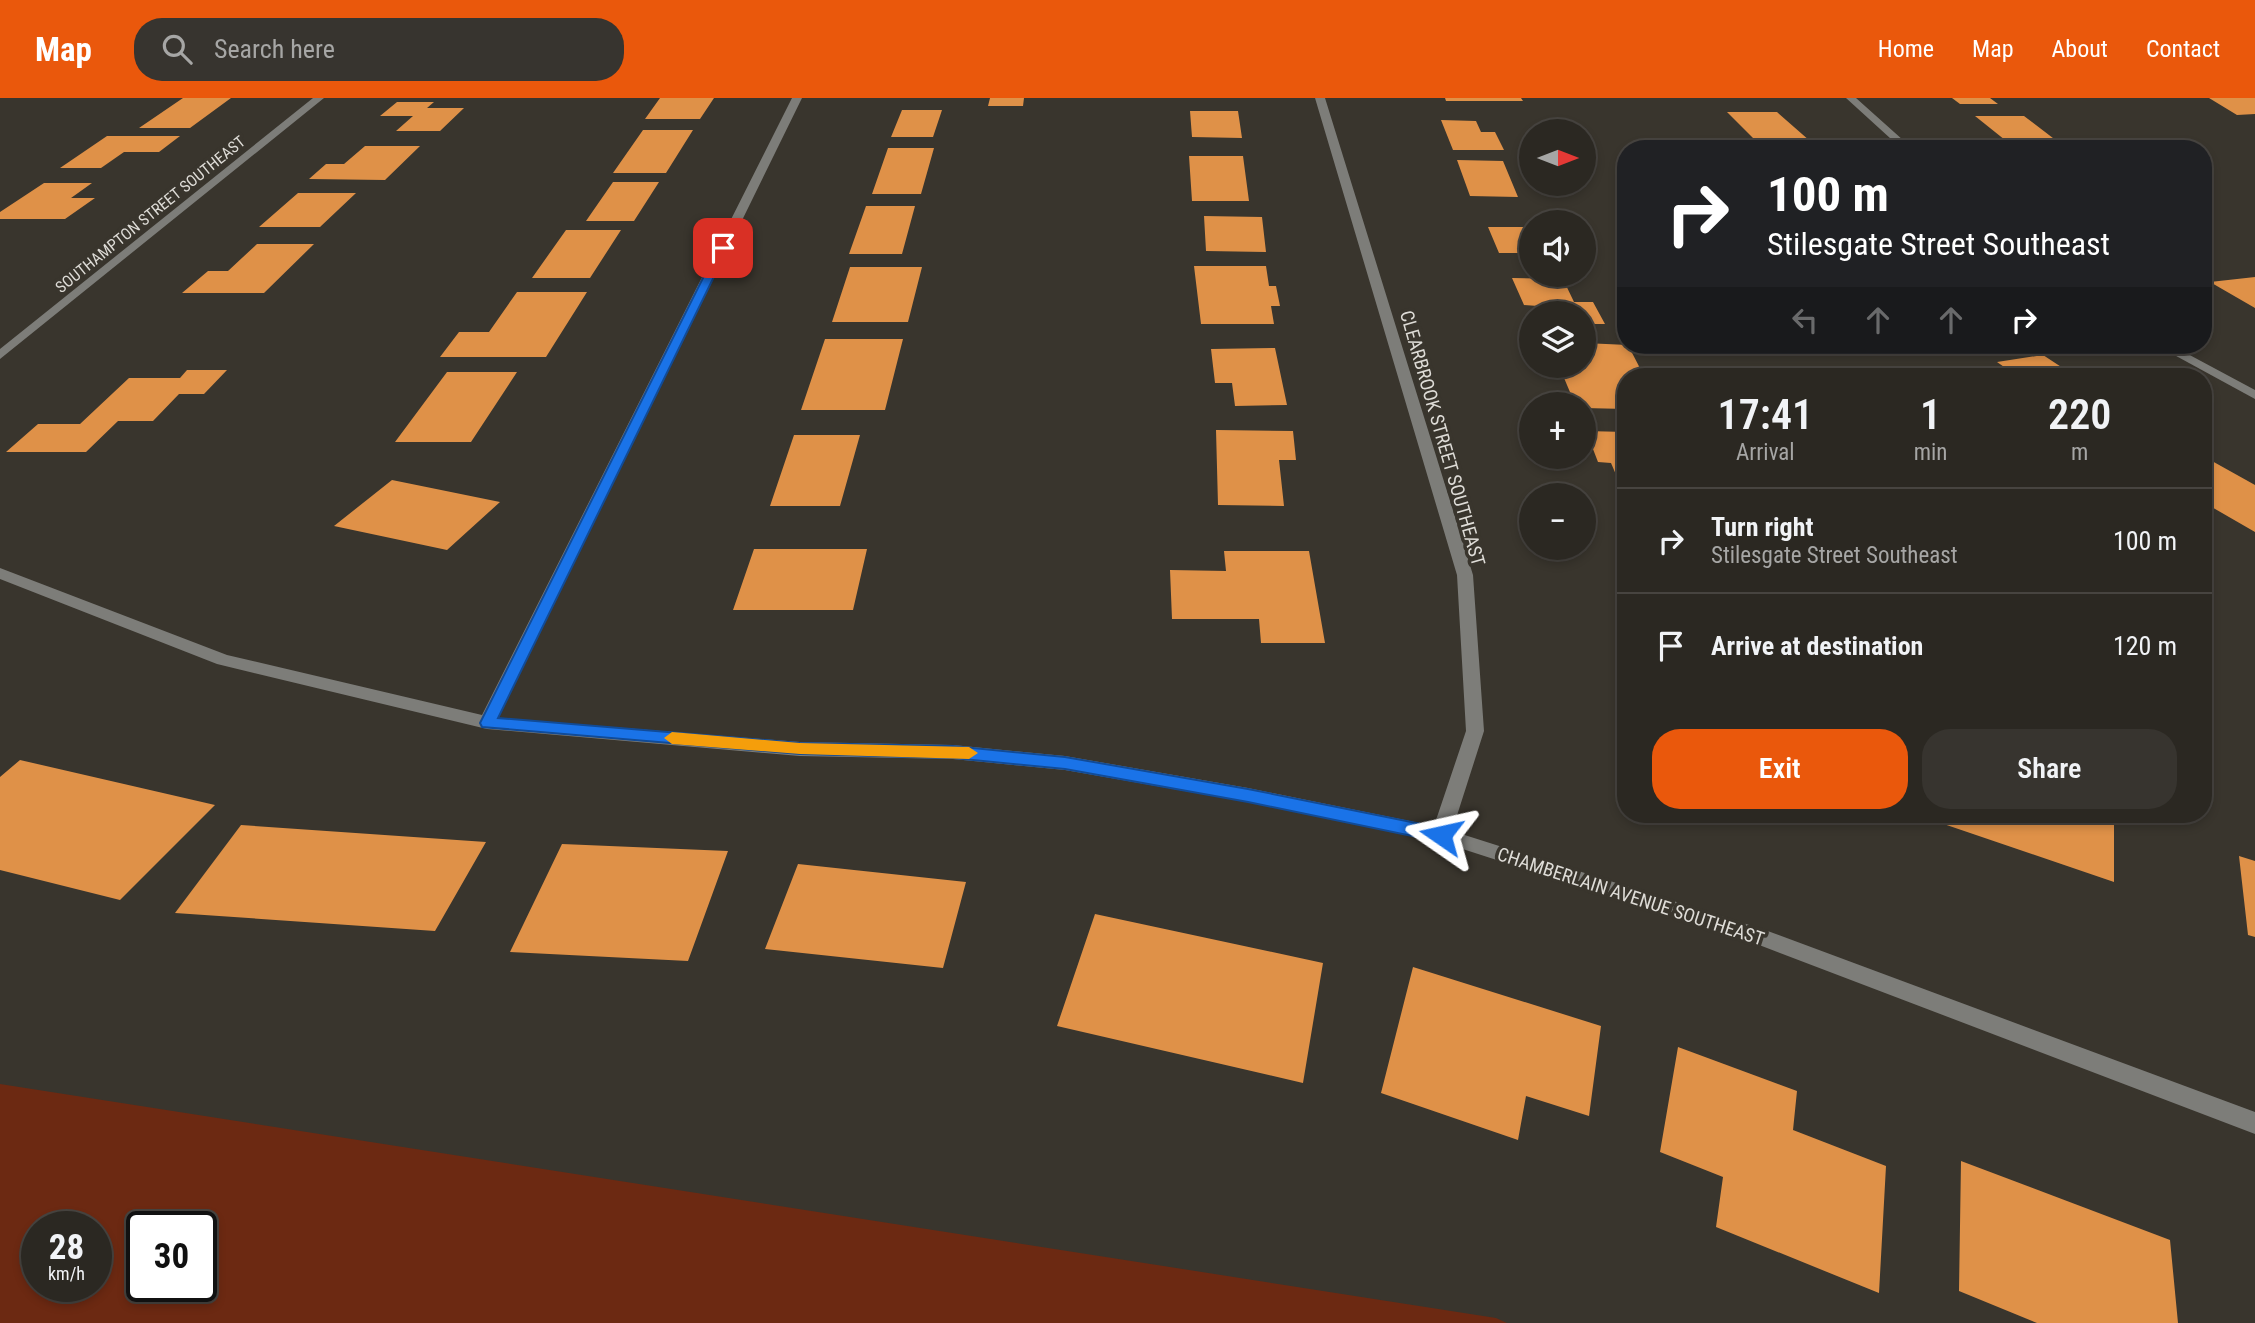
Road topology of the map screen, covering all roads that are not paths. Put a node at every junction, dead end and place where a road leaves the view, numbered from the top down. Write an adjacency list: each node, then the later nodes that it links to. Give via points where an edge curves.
1 (319, 98): 7 (street, SOUTHAMPTON STREET SOUTHEAST)
2 (797, 98): 12 (street)
3 (1320, 98): 13 (street, CLEARBROOK STREET SOUTHEAST, via 1465,575 1475,731)
4 (1851, 98): 5 (street)
5 (1898, 140)
6 (2179, 354): 8 (street)
7 (0, 355)
8 (2205, 368)
9 (2212, 372): 10 (street)
10 (2255, 395)
11 (0, 573): 12 (street, CHAMBERLAIN AVENUE SOUTHEAST, via 223,660)
12 (488, 723): 13 (street, CHAMBERLAIN AVENUE SOUTHEAST, via 1065,763)
13 (1441, 835): 14 (street, CHAMBERLAIN AVENUE SOUTHEAST, via 1758,936)
14 (2255, 1124)

